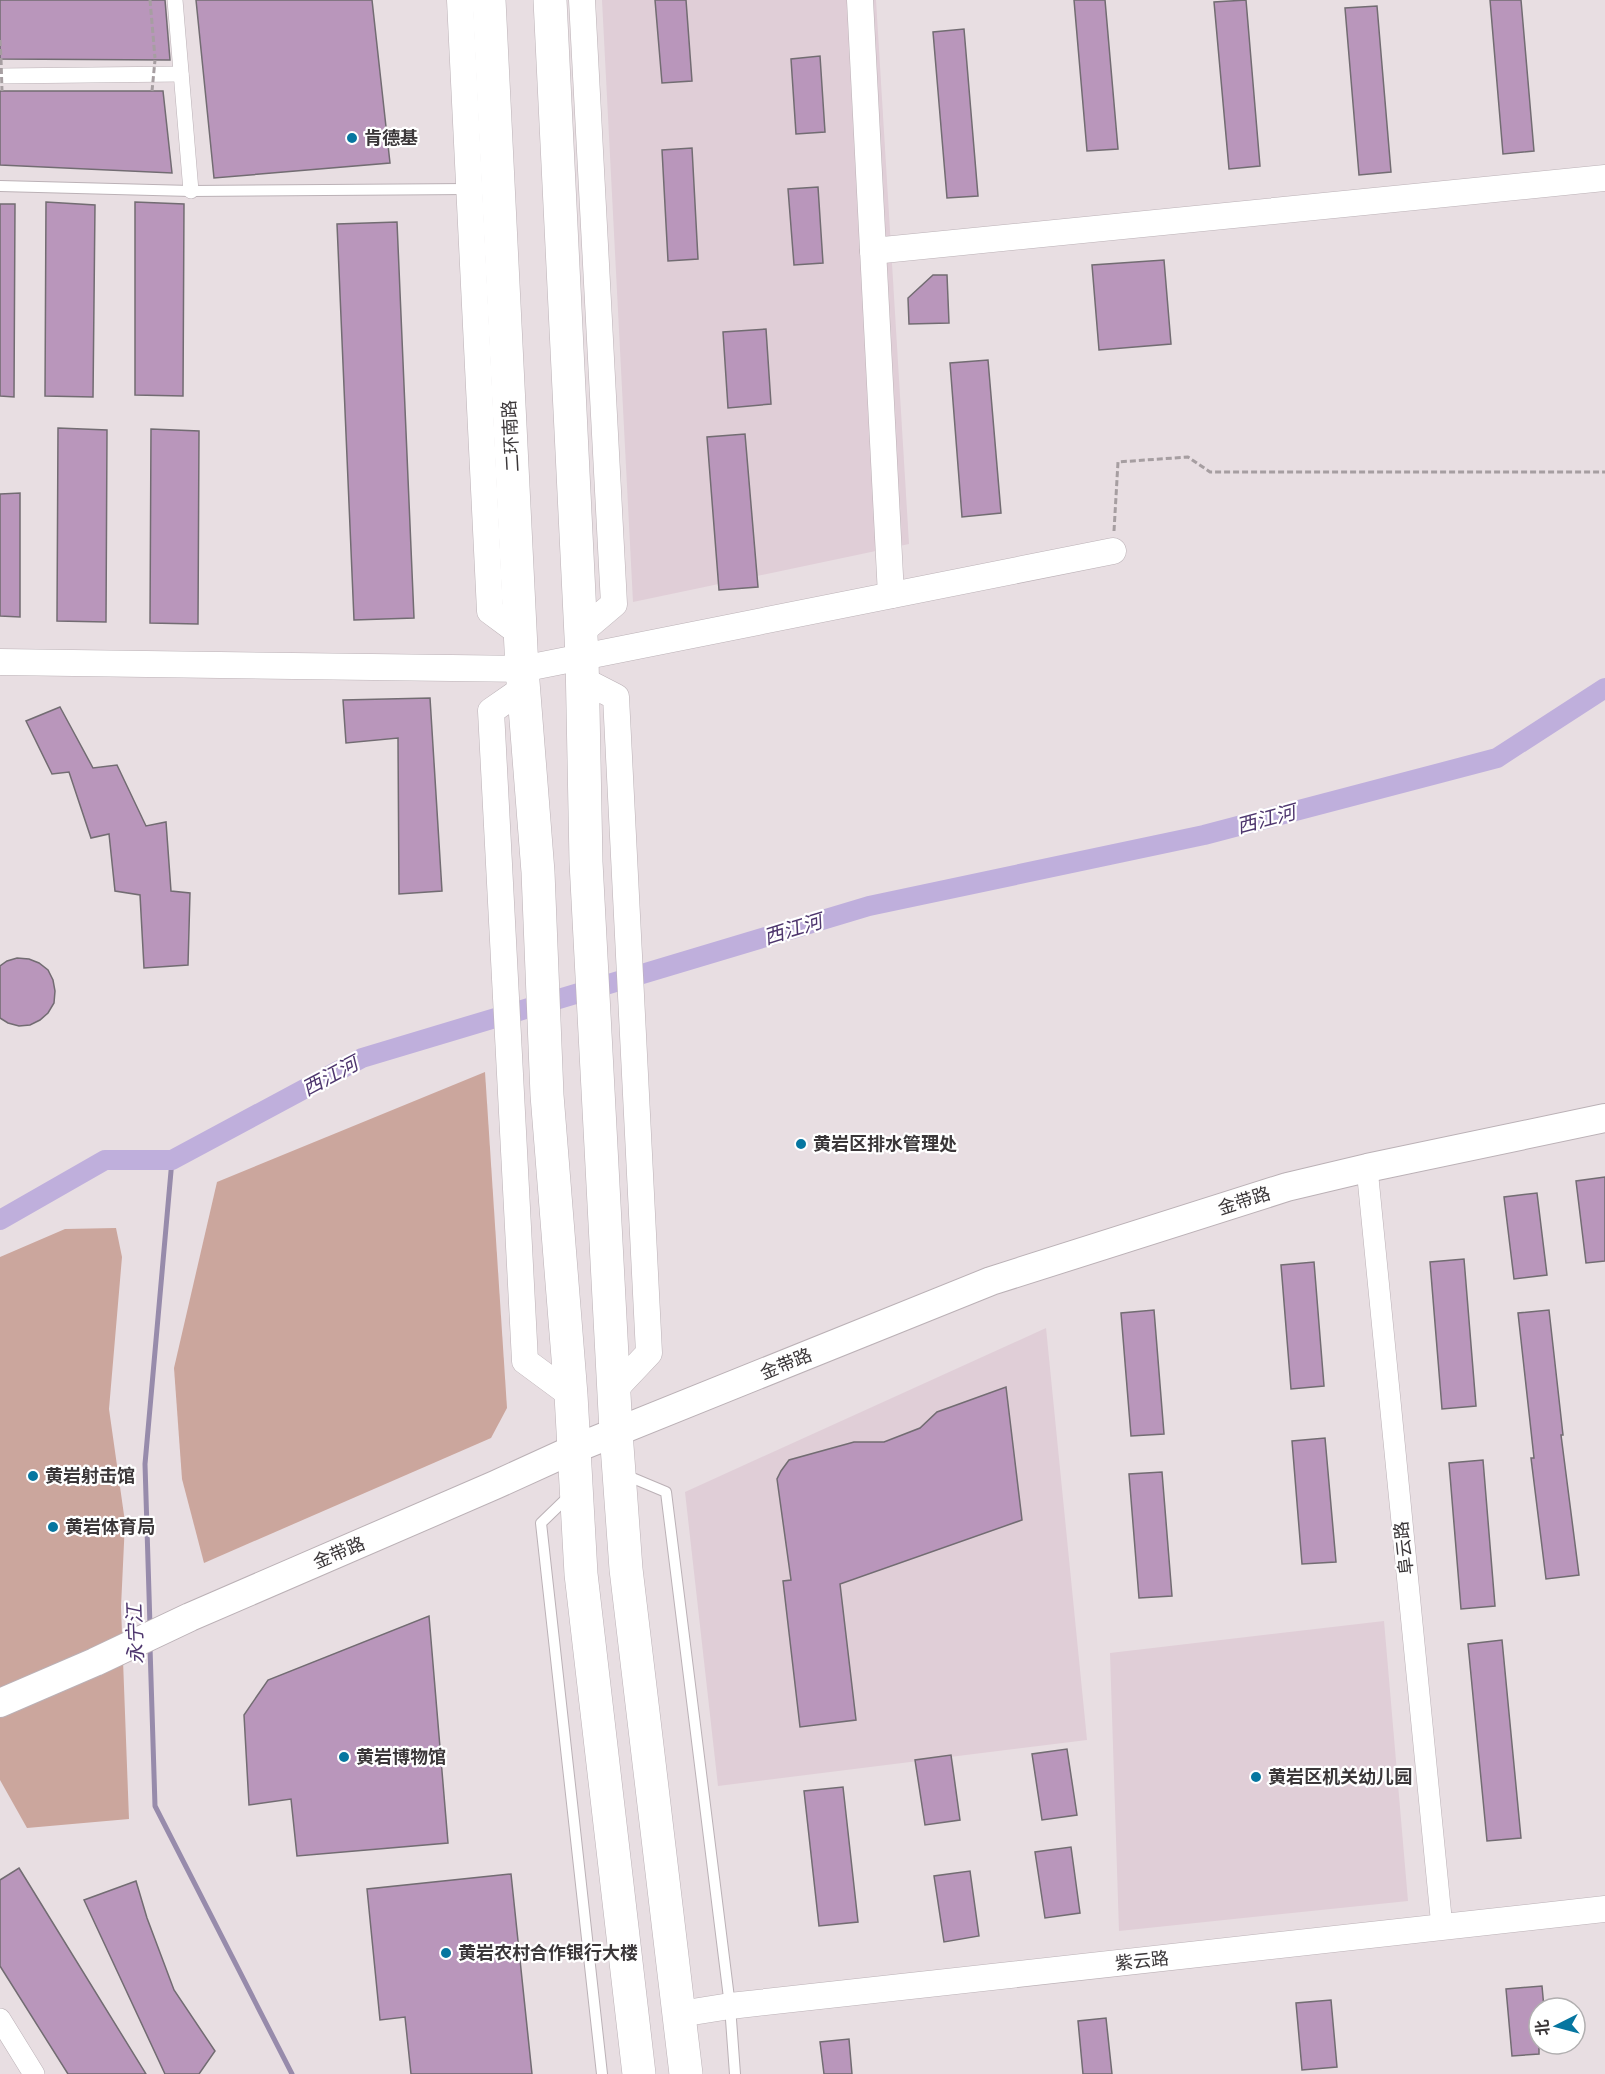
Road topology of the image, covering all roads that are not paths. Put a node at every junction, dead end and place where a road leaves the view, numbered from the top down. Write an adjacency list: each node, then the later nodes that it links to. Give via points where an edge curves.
1 (175, 0): 7 (street)
2 (460, 0): 11 (street)
3 (489, 0): 16 (highway, 二环南路)
4 (550, 0): 17 (highway)
5 (582, 0): 17 (street, via 614,604)
6 (860, 0): 13 (street)
7 (181, 74): 8 (street); 12 (street)
8 (0, 76)
9 (1605, 178): 13 (street)
10 (0, 186): 12 (lane)
11 (470, 189): 12 (lane); 16 (street, via 490,611)
12 (191, 190)
13 (873, 251): 15 (street)
14 (1113, 550): 15 (street)
15 (891, 595): 17 (street)
16 (521, 634): 19 (highway, 二环南路)
17 (582, 656): 19 (street); 22 (highway, via 586,862); 22 (street, via 616,696 649,1353)
18 (0, 662): 19 (street)
19 (523, 679): 23 (highway, 二环南路, via 538,872 547,1095); 23 (street, via 491,711 525,1361)
20 (1605, 1118): 21 (main road, 金带路)
21 (1367, 1168): 24 (main road, 金带路, via 1287,1187 991,1281); 30 (street, 阜云路)
22 (614, 1390): 24 (highway)
23 (571, 1395): 25 (highway, 二环南路)
24 (616, 1432): 25 (main road, 金带路); 26 (highway)
25 (574, 1449): 27 (highway, 二环南路); 28 (main road, 金带路)
26 (619, 1473): 31 (lane, via 666,1492); 32 (highway, via 626,1569)
27 (576, 1489): 35 (lane, via 541,1523); 36 (highway, 二环南路, via 581,1574)
28 (0, 1703)
29 (1605, 1909): 30 (street, 紫云路)
30 (1442, 1928): 31 (street, 紫云路)
31 (730, 2006): 32 (street, 紫云路); 38 (lane)
32 (680, 2014): 37 (highway)
33 (1, 2022): 34 (street)
34 (34, 2074)
35 (602, 2074)
36 (639, 2074)
37 (686, 2074)
38 (735, 2074)

